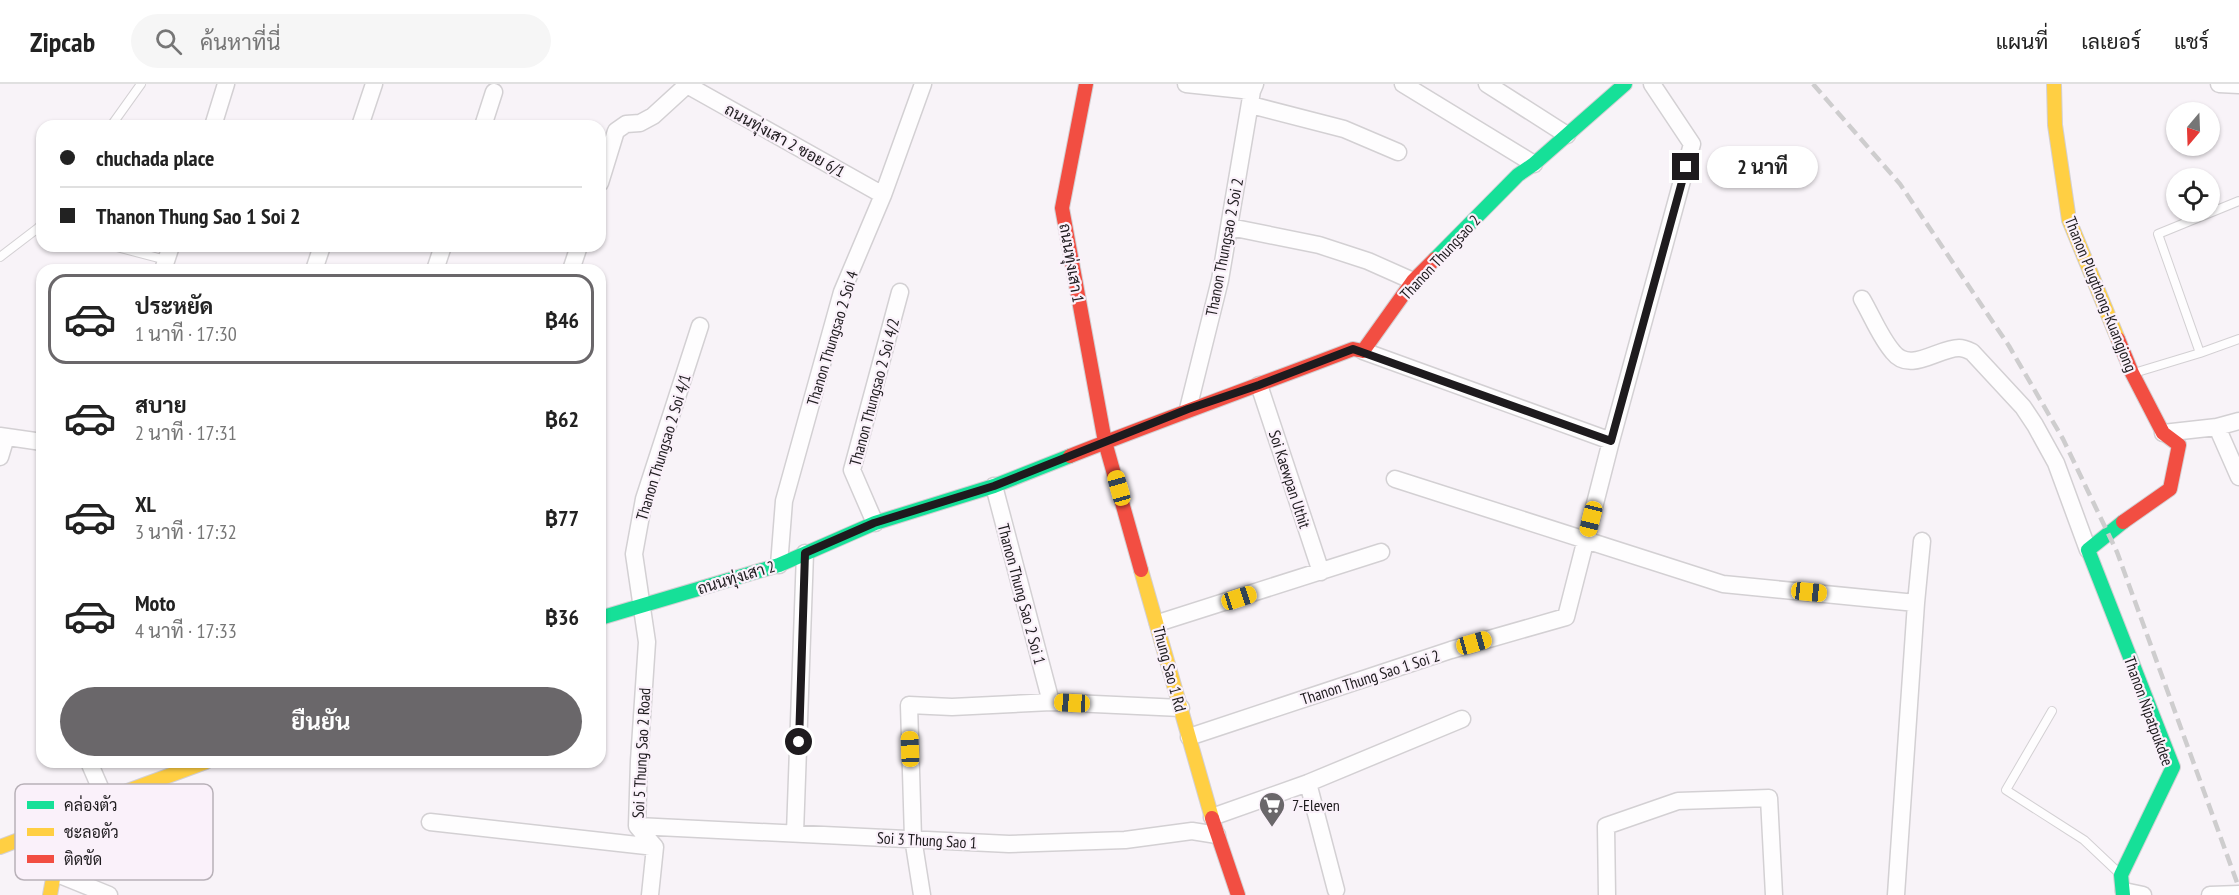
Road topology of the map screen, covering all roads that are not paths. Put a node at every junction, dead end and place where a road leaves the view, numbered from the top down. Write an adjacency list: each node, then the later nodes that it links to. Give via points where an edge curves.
1 (141, 84): 17 (lane)
2 (226, 84): 18 (street)
3 (374, 84): 19 (street)
4 (687, 84): 23 (street, via 653,116 616,131); 25 (street, ถนนทุ่งเสา 2 ซอย 6/1)
5 (923, 84): 25 (street, Thanon Thungsao 2 Soi 4)
6 (1086, 84): 48 (street, ถนนทุ่งเสา 1, via 1062,208)
7 (1186, 84): 16 (street)
8 (1403, 84): 24 (street)
9 (1487, 84): 21 (street)
10 (1625, 84): 21 (street, Thanon Thungsao 2)
11 (1652, 84): 47 (street, Thanon Thung Sao 1 Soi 2, via 1692,144)
12 (2054, 84): 39 (street, Thanon Plugthong-Kuangjong, via 2055,125 2069,220)
13 (2219, 84): 14 (street)
14 (2239, 85)
15 (494, 92): 20 (street)
16 (1253, 93): 22 (street); 27 (street, Thanon Thungsao 2 Soi 2)
17 (115, 120)
18 (215, 120)
19 (362, 120)
20 (485, 120)
21 (1567, 135): 24 (street, Thanon Thungsao 2)
22 (1398, 152)
23 (606, 164)
24 (1534, 164): 32 (street, Thanon Thungsao 2, via 1518,175)
25 (883, 195): 59 (street, Thanon Thungsao 2 Soi 4, via 842,291 784,501)
26 (2239, 201): 38 (lane, via 2158,234)
27 (1230, 227): 32 (street, via 1319,245); 41 (street, Thanon Thungsao 2 Soi 2)
28 (36, 230): 30 (lane)
29 (138, 252): 31 (lane)
30 (0, 257)
31 (167, 259)
32 (1413, 281): 37 (street, Thanon Thungsao 2)
33 (900, 292): 53 (street, Thanon Thungsao 2 Soi 4/2, via 852,470)
34 (1862, 299): 56 (street, via 1893,354 1916,361 1952,349 1972,352 2023,407 2056,463)
35 (700, 326): 62 (street, Thanon Thungsao 2 Soi 4/1, via 644,499 634,554)
36 (2239, 339): 38 (lane)
37 (1363, 351): 40 (street, via 1353,349); 47 (street)
38 (2200, 353): 39 (lane)
39 (2132, 373): 44 (street, Thanon Plugthong-Kuangjong)
40 (1259, 385): 41 (street); 60 (street, Soi Kaewpan Uthit)
41 (1188, 409): 48 (street)
42 (2239, 421): 43 (street)
43 (2217, 427): 44 (street); 50 (street)
44 (2163, 433): 56 (street, Thanon Plugthong-Kuangjong, via 2179,445 2170,489)
45 (3, 436): 46 (street); 49 (street)
46 (36, 441)
47 (1611, 441): 54 (street, Thanon Thung Sao 1 Soi 2)
48 (1106, 442): 52 (street, ถนนทุ่งเสา 2); 64 (street, Thung Sao 1 Rd)
49 (0, 457)
50 (2238, 474)
51 (1395, 479): 54 (street)
52 (994, 486): 53 (street, ถนนทุ่งเสา 2); 65 (street, Thanon Thung Sao 2 Soi 1)
53 (874, 523): 58 (street, ถนนทุ่งเสา 2)
54 (1586, 539): 61 (street, via 1723,584); 69 (street, Thanon Thung Sao 1 Soi 2, via 1566,617 1451,650)
55 (1922, 541): 61 (street)
56 (2088, 550): 86 (street, Thanon Nipatpukdee, via 2174,767)
57 (1381, 552): 60 (street)
58 (805, 553): 59 (street, ถนนทุ่งเสา 2); 78 (street)
59 (779, 565): 62 (street, ถนนทุ่งเสา 2)
60 (1321, 572): 64 (street)
61 (1916, 603): 95 (street)
62 (640, 606): 63 (street, ถนนทุ่งเสา 2); 77 (street, Soi 5 Thung Sao 2 Road, via 647,642)
63 (606, 616)
64 (1158, 623): 66 (street, Thung Sao 1 Rd)
65 (1051, 702): 66 (street); 80 (street, via 909,705)
66 (1181, 708): 69 (street, Thung Sao 1 Rd)
67 (2052, 711): 86 (lane, via 2006,790 2084,840)
68 (1462, 719): 72 (street)
69 (1189, 737): 75 (street, Thung Sao 1 Rd)
70 (92, 768): 73 (street)
71 (190, 768): 74 (street)
72 (1308, 783): 75 (street); 87 (street)
73 (99, 784)
74 (146, 784)
75 (1212, 817): 79 (street, Thung Sao 1 Rd)
76 (430, 822): 83 (street)
77 (637, 826): 78 (street, Soi 3 Thung Sao 1); 83 (street, Soi 5 Thung Sao 2 Road)
78 (795, 833): 80 (street, Soi 3 Thung Sao 1)
79 (1217, 835): 80 (street, Soi 3 Thung Sao 1, via 1192,831 1125,840 1009,844); 92 (street, Thung Sao 1 Rd)
80 (913, 838): 91 (street)
81 (15, 841): 82 (street)
82 (0, 847)
83 (655, 847): 90 (street)
84 (53, 880): 88 (street)
85 (72, 880): 89 (street)
86 (2123, 887): 96 (street)
87 (1336, 890)
88 (50, 895)
89 (110, 895)
90 (650, 895)
91 (922, 895)
92 (1238, 895)
93 (1607, 895): 94 (street, via 1606,826 1678,801 1769,798)
94 (1774, 895)
95 (1896, 895)
96 (2143, 895)

